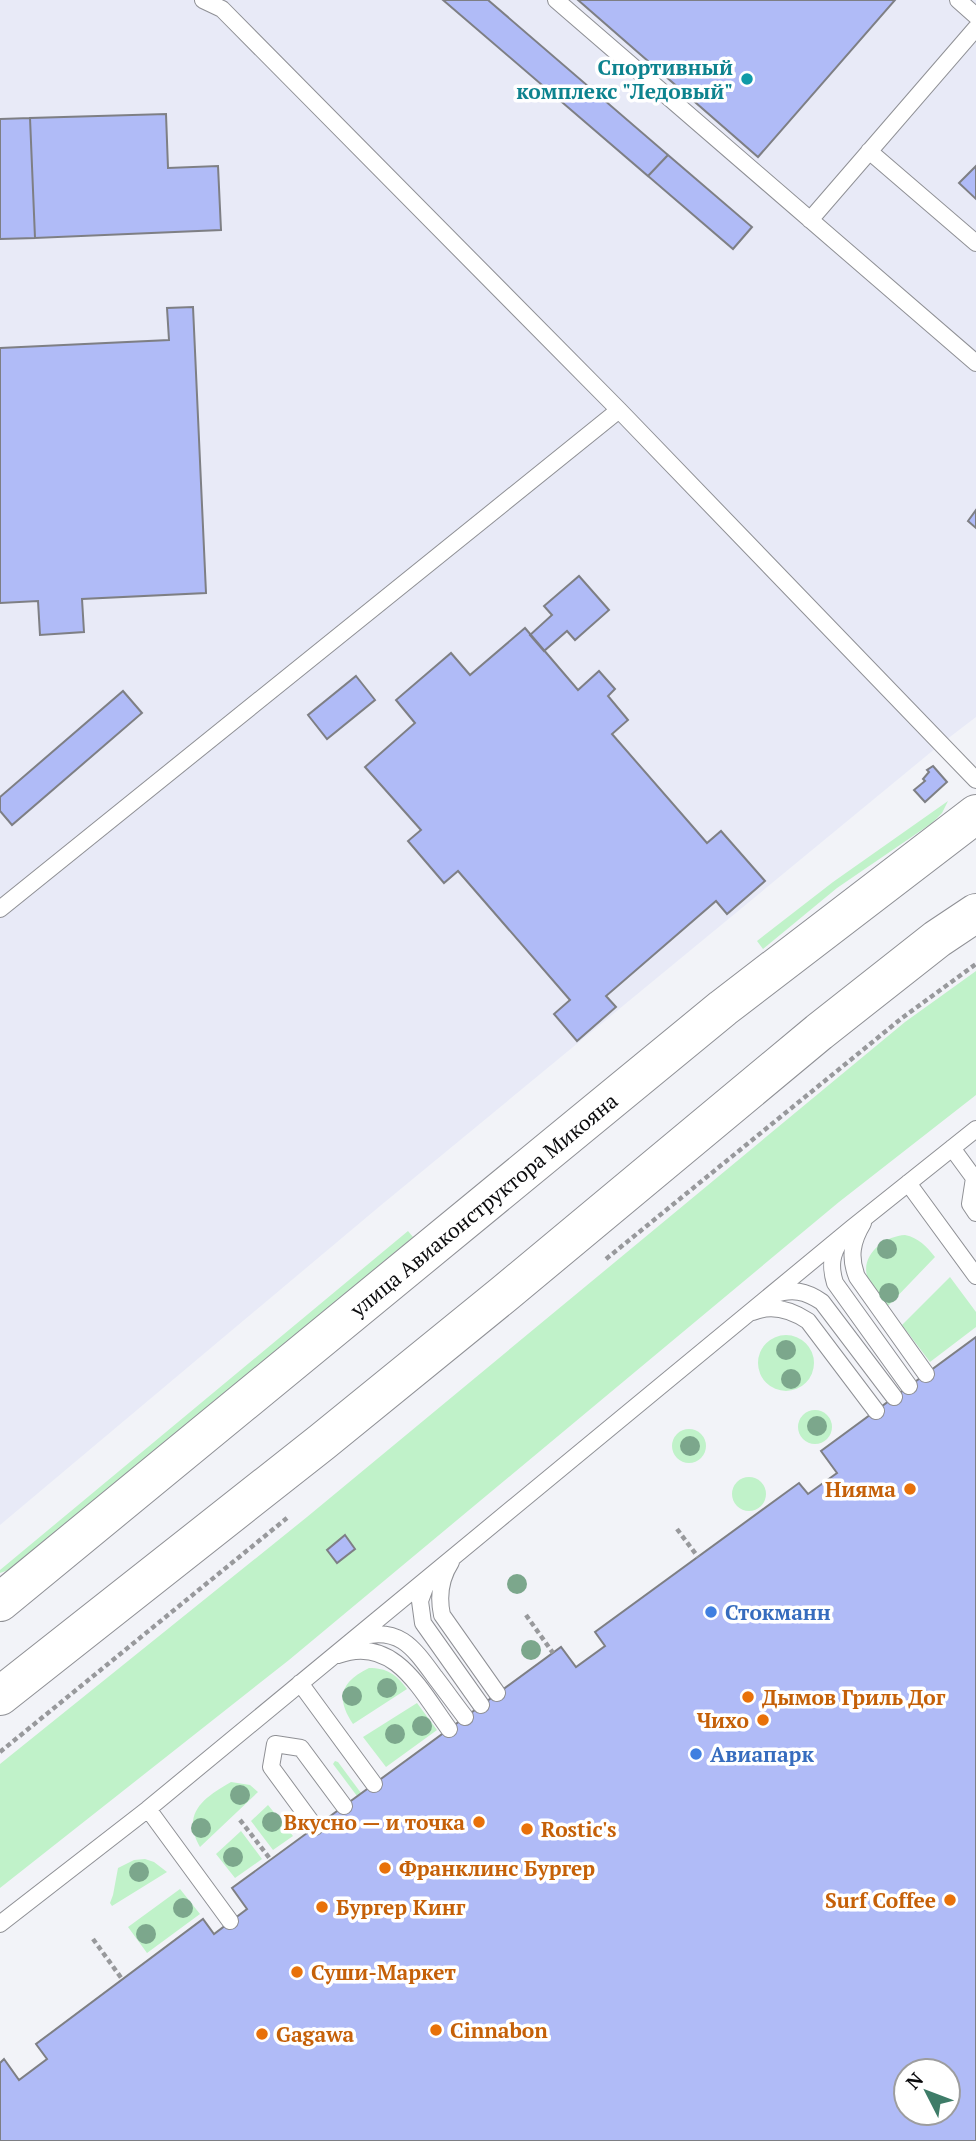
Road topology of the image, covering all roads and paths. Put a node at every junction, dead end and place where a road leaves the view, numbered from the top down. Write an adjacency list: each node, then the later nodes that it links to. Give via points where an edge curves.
1 (203, 0): 10 (lane, via 222,9)
2 (556, 0): 7 (lane)
3 (958, 0): 4 (lane)
4 (976, 16)
5 (976, 28): 6 (lane)
6 (869, 152): 7 (lane); 8 (lane)
7 (810, 220): 9 (lane)
8 (976, 243)
9 (976, 363)
10 (619, 410): 11 (lane); 13 (lane)
11 (976, 780)
12 (976, 814): 33 (street, улица Авиаконструктора Микояна, via 723,1008)
13 (1, 906)
14 (976, 913): 40 (street, via 830,1024 332,1433)
15 (976, 1129): 16 (lane)
16 (952, 1148): 17 (lane); 18 (lane)
17 (975, 1178): 20 (lane, via 970,1205)
18 (908, 1183): 19 (lane); 22 (lane)
19 (874, 1210): 21 (lane); 25 (lane, via 855,1237 853,1267)
20 (976, 1213)
21 (852, 1228): 23 (lane); 26 (lane, via 835,1250 835,1283)
22 (976, 1276)
23 (765, 1300): 24 (lane); 27 (lane, via 789,1290 822,1302)
24 (742, 1319): 28 (lane, via 760,1309 780,1308 808,1321); 30 (lane)
25 (926, 1374)
26 (909, 1386)
27 (894, 1397)
28 (876, 1411)
29 (677, 1529): 31 (path)
30 (457, 1554): 32 (lane); 39 (lane, via 440,1586 442,1615)
31 (698, 1557)
32 (435, 1572): 35 (lane); 41 (lane, via 421,1594 423,1623)
33 (0, 1602)
34 (526, 1615): 36 (path)
35 (351, 1642): 37 (lane); 42 (lane, via 375,1633 410,1645)
36 (553, 1653)
37 (327, 1662): 38 (lane); 44 (lane, via 349,1651 382,1654 408,1674)
38 (300, 1683): 43 (lane); 46 (lane)
39 (497, 1693)
40 (0, 1696)
41 (481, 1705)
42 (465, 1717)
43 (257, 1719): 45 (lane); 48 (lane)
44 (449, 1729)
45 (275, 1744): 47 (lane, via 301,1748); 50 (lane, via 271,1767)
46 (374, 1784)
47 (344, 1806)
48 (148, 1810): 52 (lane); 53 (lane)
49 (240, 1820): 51 (path)
50 (316, 1827)
51 (271, 1860)
52 (230, 1921)
53 (0, 1924)
54 (93, 1939): 55 (path)
55 (122, 1979)

